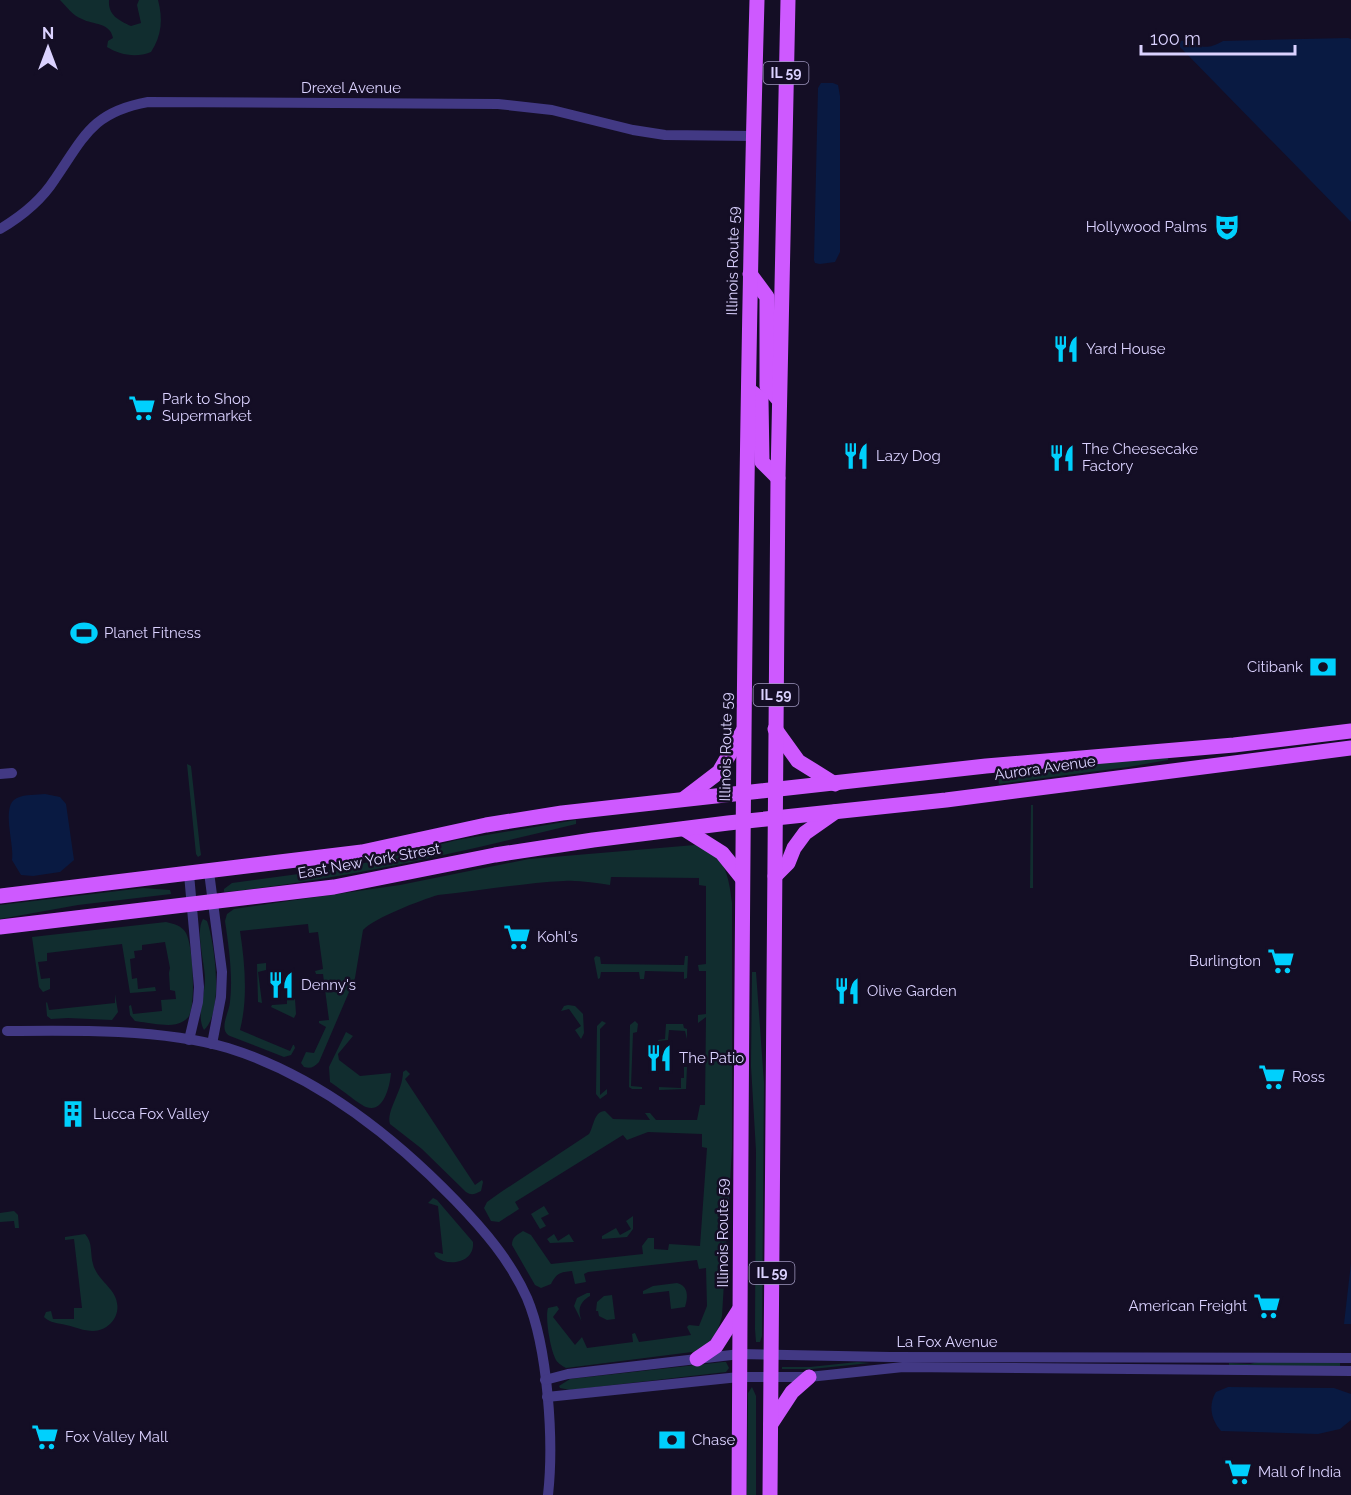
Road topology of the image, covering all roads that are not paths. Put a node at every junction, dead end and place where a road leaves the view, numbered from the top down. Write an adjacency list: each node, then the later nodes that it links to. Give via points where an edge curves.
1 (757, 0): 3 (main road, Illinois Route 59 / IL 59)
2 (788, 0): 7 (main road, IL 59)
3 (753, 136): 4 (street, Drexel Avenue, via 656,134 552,110 498,104 148,102 130,105 98,121 81,138 35,204); 5 (main road, Illinois Route 59 / IL 59)
4 (0, 229)
5 (750, 274): 6 (main road, Illinois Route 59 / IL 59); 7 (main road, IL 59, via 767,297 767,386)
6 (749, 390): 8 (main road, IL 59, via 761,399 762,462); 9 (main road, Illinois Route 59 / IL 59)
7 (779, 400): 8 (main road, IL 59)
8 (778, 478): 10 (main road, IL 59)
9 (744, 729): 17 (main road, Illinois Route 59 / IL 59); 18 (main road, via 719,772)
10 (775, 729): 15 (main road, via 798,761); 16 (main road, IL 59)
11 (1351, 731): 15 (main road, Aurora Avenue)
12 (1351, 747): 19 (main road, Aurora Avenue)
13 (12, 773): 14 (street)
14 (0, 774)
15 (836, 784): 16 (main road, Aurora Avenue)
16 (775, 789): 17 (main road, Aurora Avenue); 20 (main road, IL 59)
17 (743, 792): 18 (main road, East New York Street); 21 (main road, Illinois Route 59 / IL 59)
18 (683, 799): 23 (main road, East New York Street, via 521,819 362,852)
19 (836, 812): 20 (main road, Aurora Avenue); 25 (main road, via 805,833)
20 (775, 819): 21 (main road, Aurora Avenue); 25 (main road, IL 59)
21 (743, 821): 22 (main road, East New York Street); 26 (main road, Illinois Route 59 / IL 59)
22 (684, 829): 26 (main road, via 722,854); 28 (main road, East New York Street, via 516,852 334,887)
23 (209, 872): 24 (main road, East New York Street); 28 (street)
24 (189, 874): 27 (main road, East New York Street); 29 (street)
25 (775, 876): 36 (main road, IL 59)
26 (742, 878): 34 (main road, Illinois Route 59 / IL 59)
27 (0, 896)
28 (213, 902): 29 (main road, East New York Street); 33 (street, via 222,972)
29 (192, 905): 30 (main road, East New York Street); 32 (street, via 199,987)
30 (0, 927)
31 (7, 1031): 32 (street)
32 (189, 1040): 33 (street)
33 (212, 1044): 43 (street, via 261,1061 325,1093 370,1124 441,1186 492,1240 512,1270 529,1304)
34 (740, 1308): 35 (main road, Illinois Route 59 / IL 59); 38 (main road, via 716,1346)
35 (740, 1354): 36 (street, La Fox Avenue); 38 (street, La Fox Avenue); 41 (main road, Illinois Route 59 / IL 59)
36 (771, 1354): 37 (street, La Fox Avenue); 40 (main road, IL 59)
37 (1351, 1358)
38 (697, 1359): 43 (street, La Fox Avenue)
39 (1351, 1371): 42 (street, La Fox Avenue, via 903,1367)
40 (771, 1376): 41 (street, La Fox Avenue); 42 (street, La Fox Avenue); 45 (main road, IL 59)
41 (740, 1377): 44 (street, La Fox Avenue); 47 (main road, Illinois Route 59 / IL 59)
42 (809, 1377): 45 (main road, via 792,1392)
43 (545, 1380): 44 (street)
44 (547, 1397): 46 (street)
45 (771, 1424): 48 (main road, IL 59)
46 (548, 1495)
47 (739, 1495)
48 (770, 1495)

